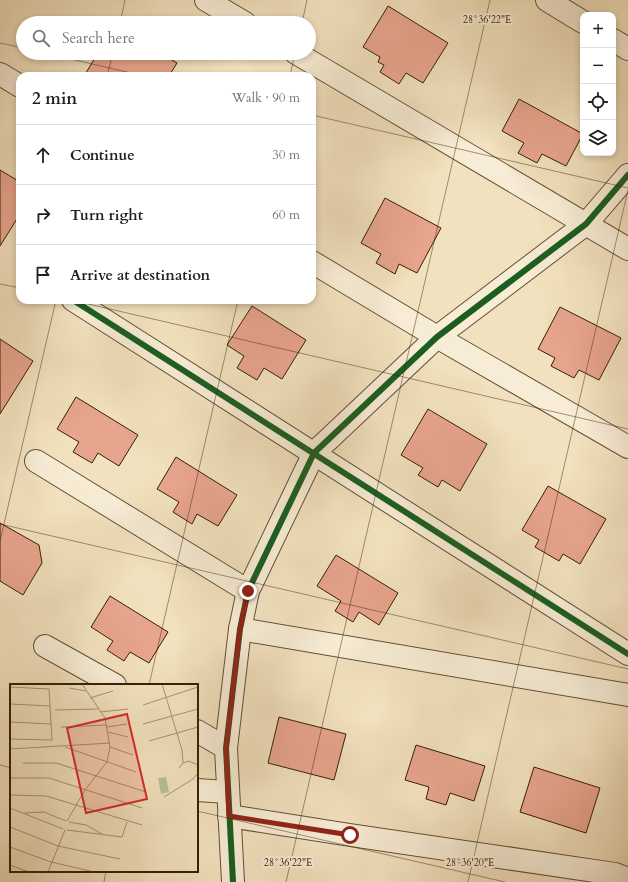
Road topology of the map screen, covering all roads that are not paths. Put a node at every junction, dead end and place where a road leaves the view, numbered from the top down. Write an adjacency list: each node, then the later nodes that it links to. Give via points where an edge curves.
1 (206, 0): 3 (street)
2 (547, 0): 4 (street)
3 (233, 16)
4 (580, 20)
5 (616, 42): 6 (street)
6 (628, 49)
7 (308, 60): 11 (street)
8 (0, 74): 9 (street)
9 (16, 84)
10 (628, 175): 11 (street)
11 (586, 224): 12 (street); 15 (street)
12 (628, 249)
13 (316, 264): 15 (street)
14 (79, 304): 17 (street)
15 (437, 337): 16 (street); 17 (street)
16 (628, 447)
17 (314, 453): 19 (street); 22 (street)
18 (36, 462): 19 (street)
19 (248, 591): 20 (street)
20 (240, 629): 24 (street); 26 (street)
21 (46, 646): 23 (street)
22 (628, 654)
23 (113, 684)
24 (628, 695)
25 (198, 732): 26 (street)
26 (226, 748): 28 (street)
27 (198, 790): 28 (street)
28 (228, 792): 29 (street)
29 (229, 816): 30 (street, via 615,874); 31 (street)
30 (628, 879)
31 (233, 882)

